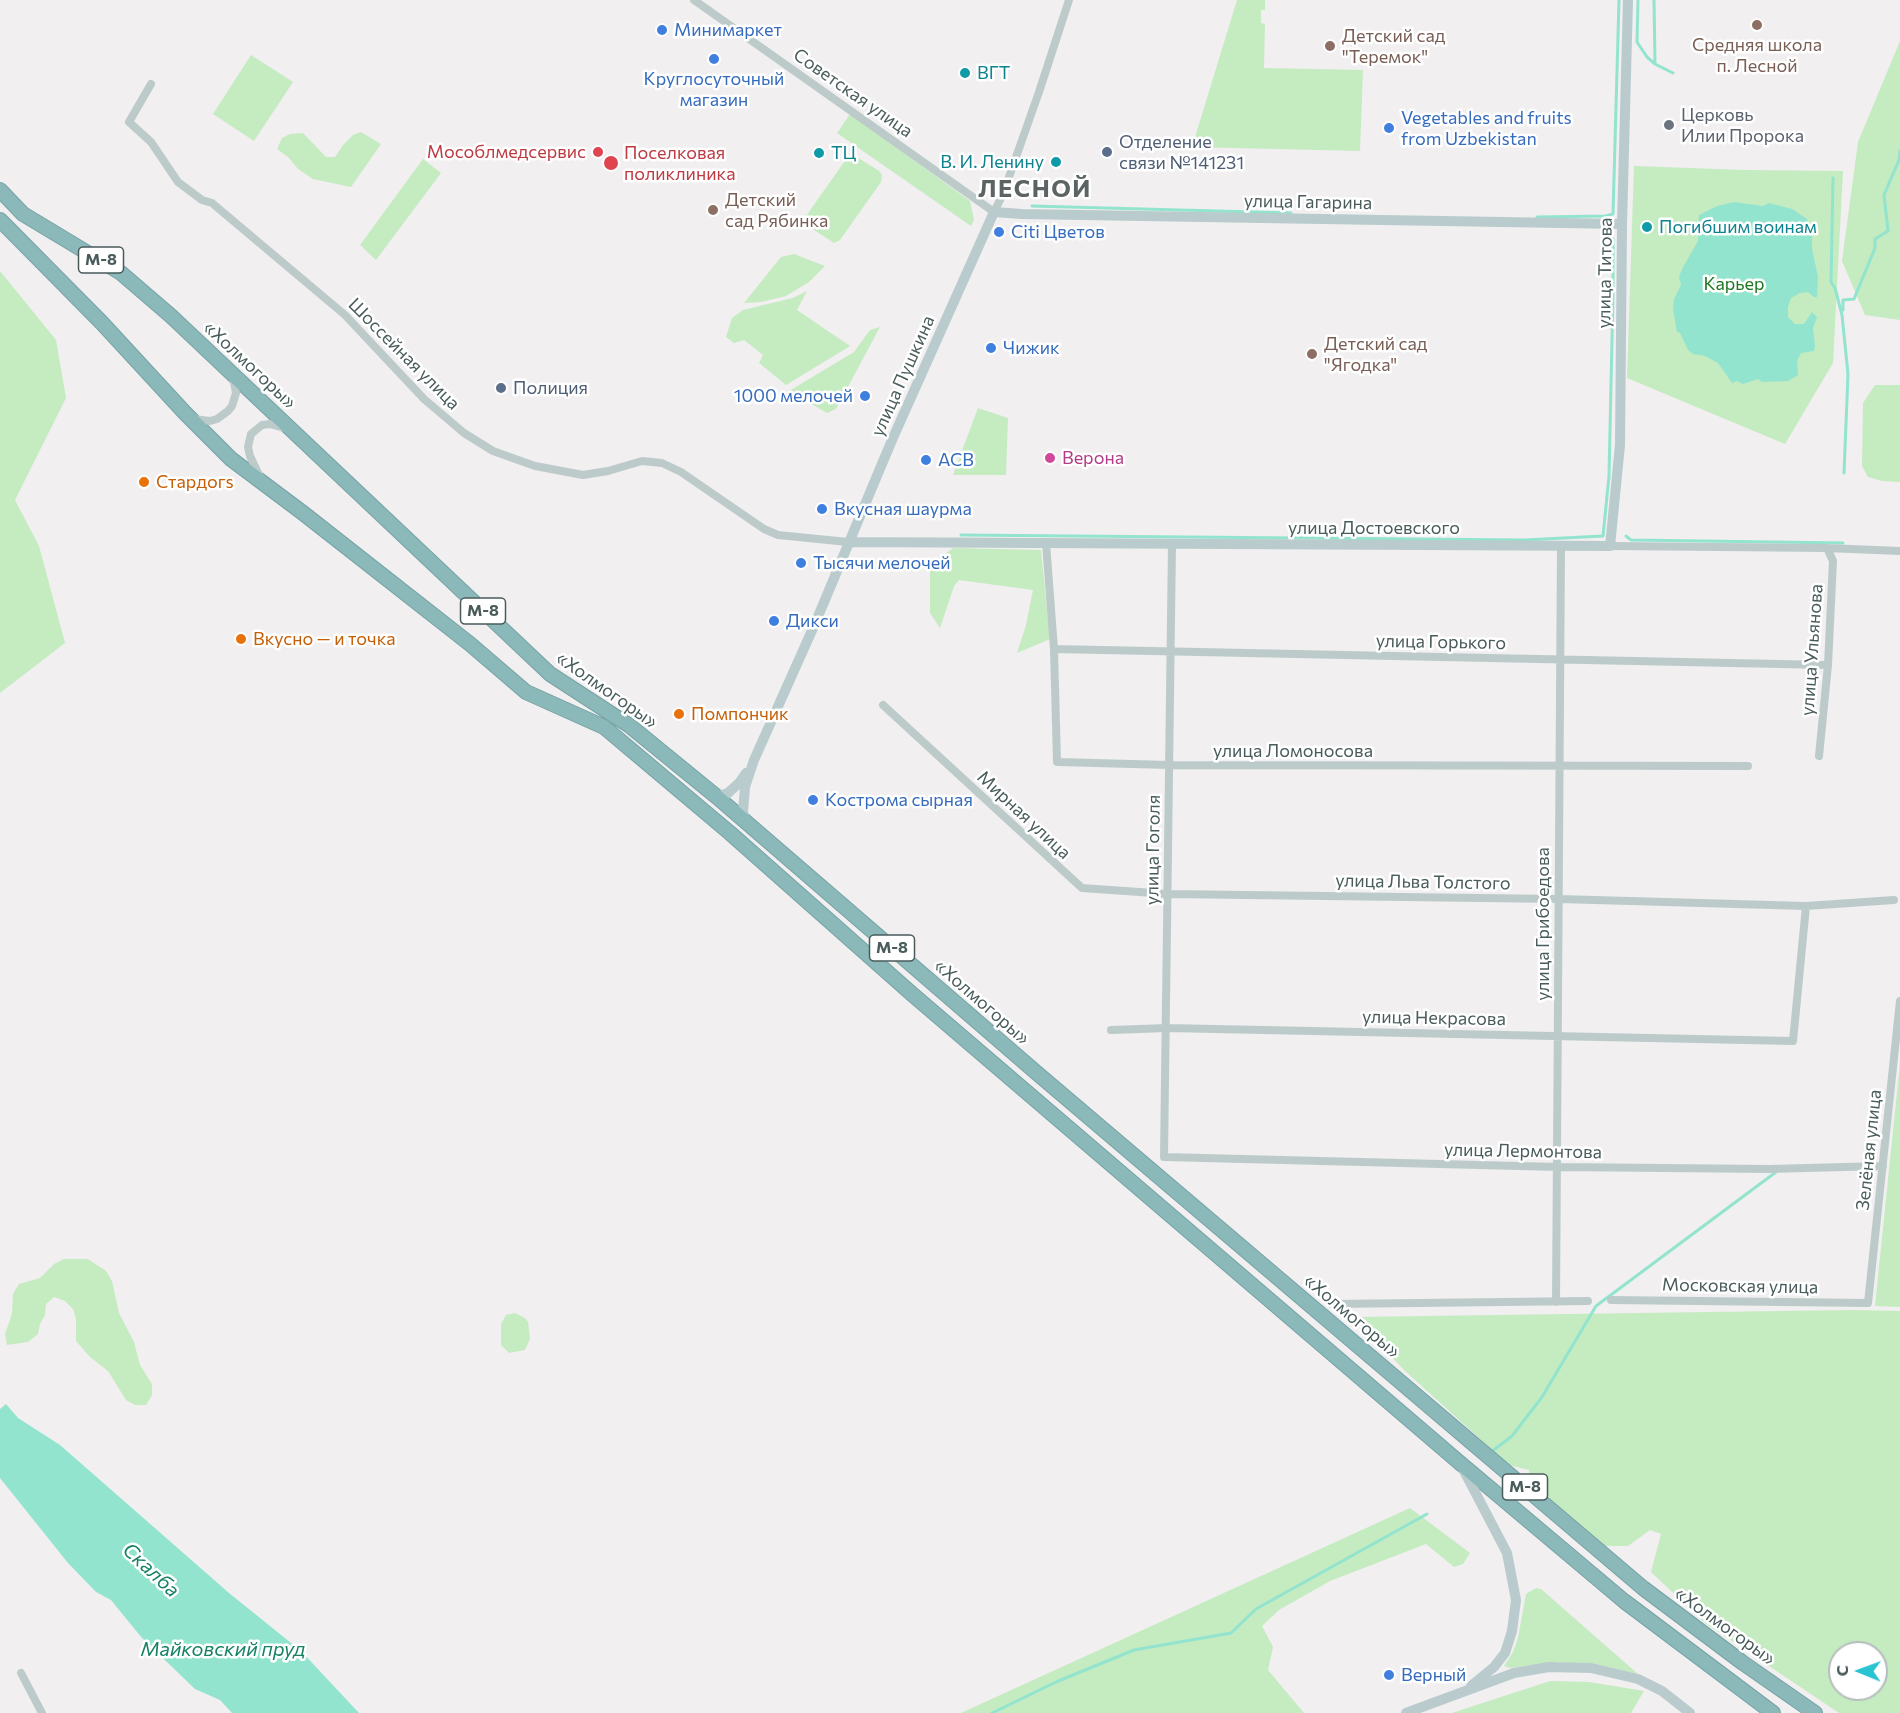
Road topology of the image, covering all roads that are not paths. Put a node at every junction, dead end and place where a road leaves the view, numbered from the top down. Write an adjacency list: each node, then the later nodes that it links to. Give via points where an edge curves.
1 (694, 0): 6 (street, Советская улица)
2 (1069, 0): 6 (street, улица Пушкина)
3 (1628, 0): 8 (street, улица Титова)
4 (151, 84): 13 (street, Шоссейная улица, via 129,122 151,142 178,182 212,203 345,315 424,399 464,433 493,451 535,466 583,475 642,461 662,464 681,472 778,535)
5 (0, 190): 9 (highway, «Холмогоры» / М-8, via 23,214 122,273)
6 (994, 212): 8 (street, улица Гагарина); 13 (street, улица Пушкина)
7 (0, 220): 10 (highway, «Холмогоры» / М-8)
8 (1622, 225): 17 (street, улица Титова, via 1620,445)
9 (226, 368): 10 (street, via 236,386 235,399 228,411 217,419 203,421); 11 (highway, «Холмогоры» / М-8)
10 (185, 413): 12 (highway, «Холмогоры» / М-8, via 231,459)
11 (299, 436): 12 (street, via 270,424 251,434 250,456); 30 (highway, «Холмогоры» / М-8, via 550,674 630,726)
12 (263, 482): 48 (highway, «Холмогоры» / М-8, via 526,692 604,727)
13 (848, 542): 14 (street, улица Достоевского); 26 (street, улица Пушкина)
14 (1046, 543): 15 (street, улица Достоевского); 20 (street, улица Ломоносова)
15 (1172, 543): 16 (street, улица Достоевского); 21 (street, улица Гоголя)
16 (1561, 546): 17 (street, улица Достоевского); 22 (street, улица Грибоедова)
17 (1610, 546): 18 (street, улица Достоевского)
18 (1827, 548): 19 (street, улица Достоевского); 23 (street, улица Ульянова, via 1833,561)
19 (1900, 552)
20 (1054, 649): 21 (street, улица Горького); 27 (street, улица Ломоносова, via 1057,762)
21 (1172, 652): 22 (street, улица Горького); 27 (street, улица Гоголя)
22 (1560, 659): 23 (street, улица Горького); 28 (street, улица Грибоедова)
23 (1828, 665): 25 (street, улица Ульянова)
24 (883, 705): 32 (street, Мирная улица, via 1082,888)
25 (1819, 756)
26 (754, 760): 30 (street, via 739,783); 31 (street, via 745,787)
27 (1169, 765): 28 (street, улица Ломоносова); 32 (street, улица Гоголя)
28 (1558, 766): 29 (street, улица Ломоносова); 33 (street, улица Грибоедова)
29 (1748, 766)
30 (717, 797): 31 (highway, «Холмогоры» / М-8)
31 (745, 822): 55 (highway, «Холмогоры» / М-8, via 1643,1588)
32 (1168, 894): 33 (street, улица Льва Толстого); 37 (street, улица Гоголя)
33 (1559, 899): 35 (street, улица Льва Толстого); 39 (street, улица Грибоедова)
34 (1894, 900): 35 (street, улица Льва Толстого)
35 (1806, 906): 39 (street, улица Некрасова, via 1793,1041)
36 (1900, 1001): 41 (street, Зелёная улица)
37 (1167, 1028): 38 (street, улица Некрасова); 39 (street, улица Некрасова); 40 (street, улица Гоголя)
38 (1111, 1030)
39 (1557, 1035): 42 (street, улица Грибоедова)
40 (1164, 1157): 42 (street, улица Лермонтова)
41 (1882, 1166): 42 (street, улица Лермонтова); 46 (street, Зелёная улица)
42 (1558, 1167): 45 (street, улица Грибоедова)
43 (1611, 1300): 46 (street, Московская улица)
44 (1588, 1301): 45 (street)
45 (1556, 1302): 47 (street)
46 (1868, 1302)
47 (1332, 1304)
48 (1460, 1463): 50 (street, via 1507,1552 1516,1600 1505,1653); 54 (highway, «Холмогоры» / М-8, via 1623,1601)
49 (21, 1673): 51 (street)
50 (1464, 1692): 52 (street); 53 (street, via 1514,1673 1549,1667 1591,1668 1638,1679 1662,1691)
51 (42, 1713)
52 (1406, 1713)
53 (1690, 1713)
54 (1773, 1713)
55 (1815, 1713)

